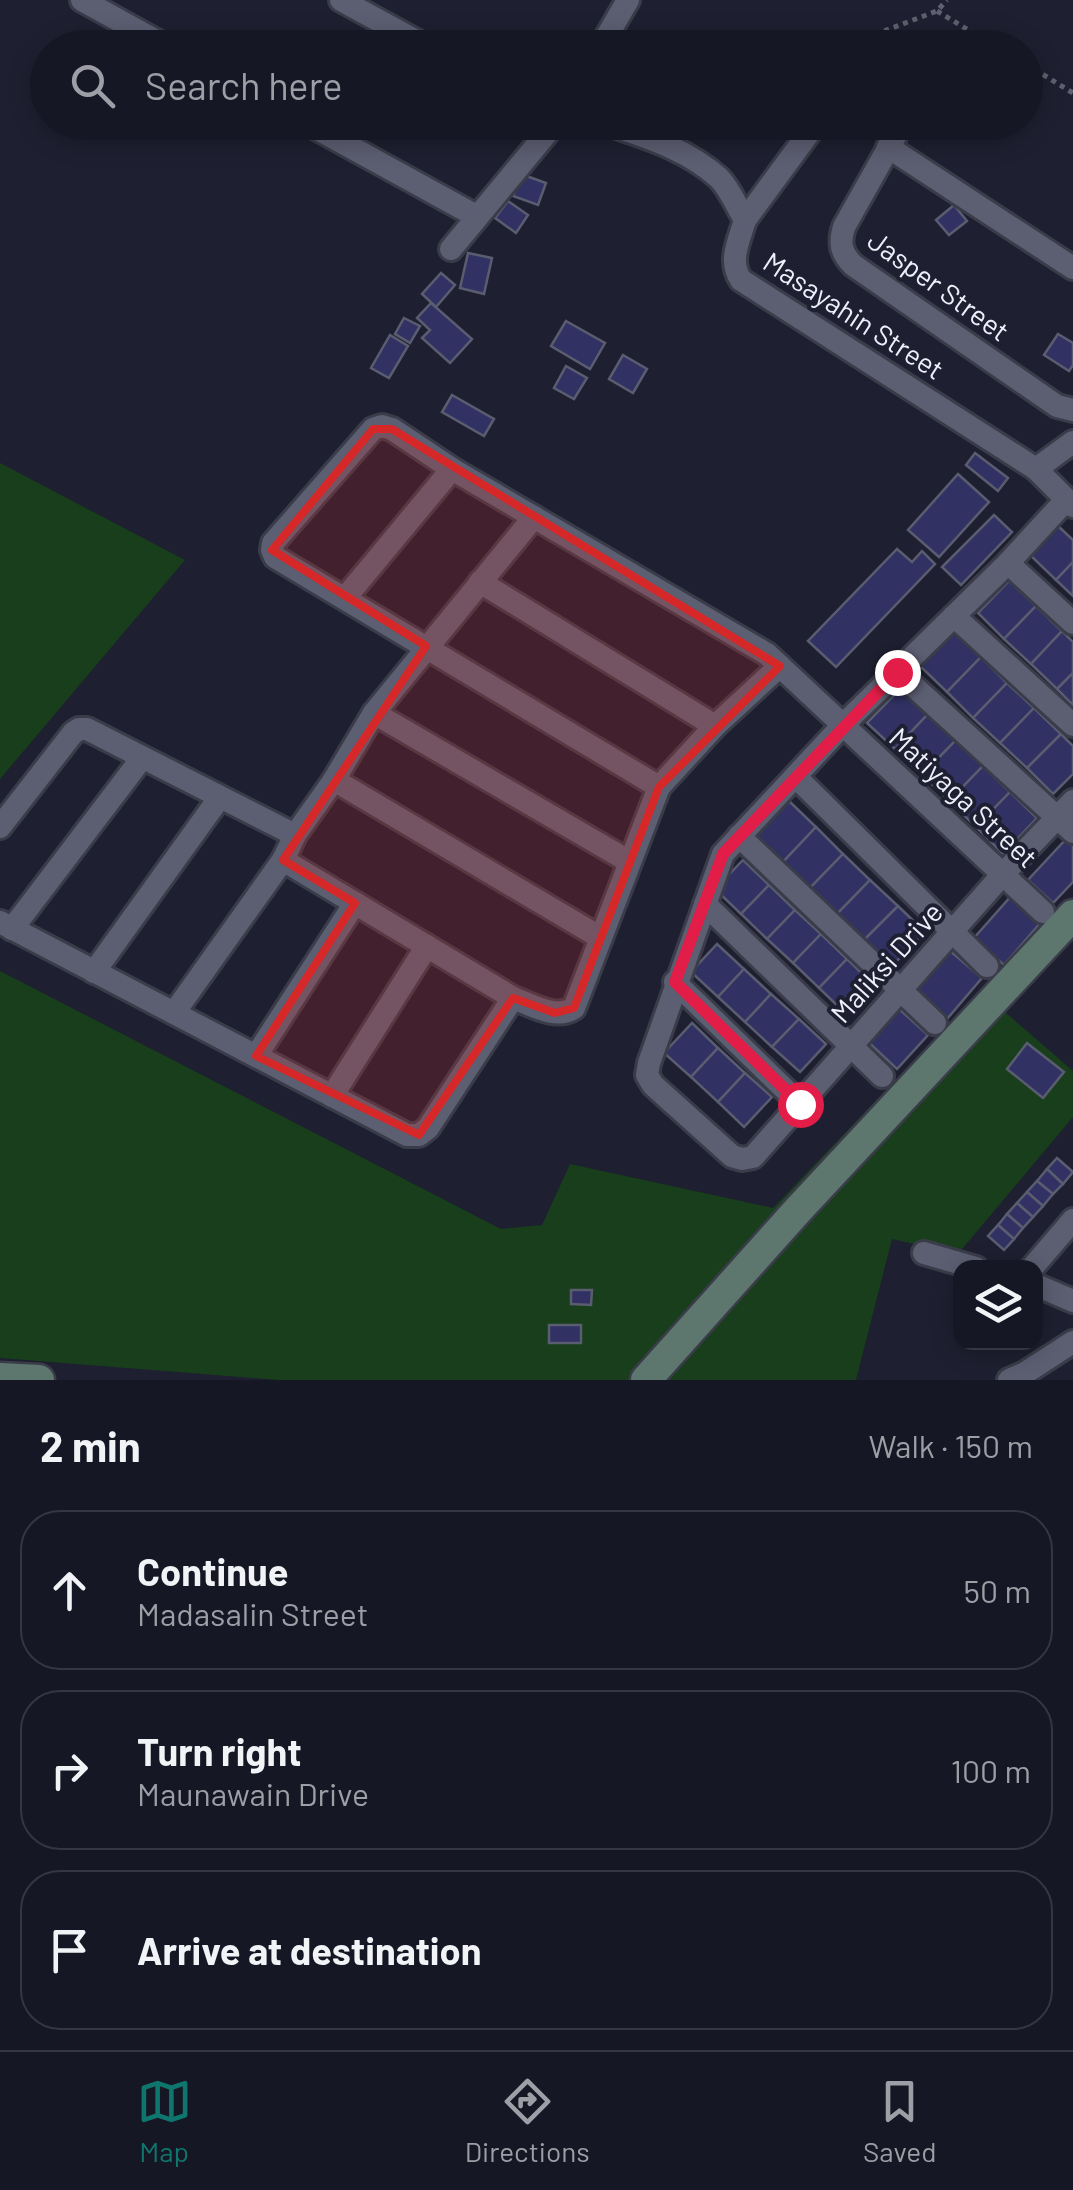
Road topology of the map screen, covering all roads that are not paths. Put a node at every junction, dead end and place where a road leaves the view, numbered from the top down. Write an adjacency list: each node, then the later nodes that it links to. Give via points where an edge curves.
1 (341, 0): 5 (street)
2 (91, 2): 4 (street)
3 (617, 4): 6 (street)
4 (138, 30)
5 (396, 30)
6 (607, 30)
7 (338, 140): 13 (street)
8 (541, 140): 13 (street)
9 (658, 140): 14 (street, Masayahin Street, via 722,180)
10 (804, 140): 14 (street)
11 (892, 140): 12 (street, Jasper Street)
12 (888, 147): 16 (street); 17 (street, Jasper Street, via 844,227 843,255 1056,406)
13 (476, 216): 15 (street)
14 (745, 220): 20 (street, Masayahin Street, via 733,260 741,280)
15 (451, 249)
16 (1073, 268)
17 (1073, 410)
18 (1073, 442): 20 (street)
19 (452, 469): 22 (street, Matiyaga Street); 25 (street); 25 (street, Matiyaga Street, via 392,429 373,429 274,543 276,556)
20 (1036, 469): 21 (street, Masayahin Street)
21 (1070, 503): 23 (street)
22 (534, 518): 24 (street); 29 (street, Matiyaga Street)
23 (1008, 563): 26 (street); 27 (street)
24 (480, 582): 28 (street); 34 (street)
25 (345, 598): 28 (street, Matiyaga Street)
26 (954, 616): 30 (street); 33 (street)
27 (1073, 623)
28 (426, 646): 31 (street); 38 (street, Matiyaga Street)
29 (780, 666): 32 (street, Matiyaga Street); 34 (street)
30 (897, 672): 32 (street); 40 (street)
31 (374, 713): 37 (street); 45 (street)
32 (843, 725): 36 (street); 46 (street, Matiyaga Street)
33 (1073, 725)
34 (715, 726): 38 (street)
35 (142, 758): 39 (street); 41 (street, via 78,729); 50 (street)
36 (796, 777): 43 (street); 51 (street)
37 (334, 780): 42 (street); 52 (street)
38 (659, 787): 45 (street)
39 (220, 797): 42 (street); 55 (street)
40 (1068, 817): 46 (street, Maliksi Drive)
41 (0, 826)
42 (295, 835): 44 (street)
43 (739, 836): 48 (street, via 723,854); 57 (street)
44 (283, 860): 47 (street); 59 (street)
45 (630, 862): 52 (street)
46 (1003, 874): 49 (street, Matiyaga Street); 51 (street, Maliksi Drive)
47 (354, 903): 53 (street); 62 (street)
48 (704, 904): 56 (street); 61 (street)
49 (1058, 914): 75 (street)
50 (6, 926): 55 (street)
51 (952, 932): 54 (street); 57 (street, Maliksi Drive)
52 (601, 938): 58 (street, via 574,1008 555,1014)
53 (426, 946): 58 (street); 64 (street)
54 (987, 966)
55 (94, 972): 59 (street)
56 (675, 982): 65 (street); 65 (street, Maliksi Drive, via 647,1076 653,1084 742,1160 754,1156)
57 (900, 990): 60 (street); 61 (street, Maliksi Drive)
58 (513, 998): 64 (street, via 419,1135)
59 (174, 1014): 62 (street)
60 (935, 1023)
61 (851, 1046): 63 (street); 65 (street, Maliksi Drive)
62 (256, 1056): 64 (street)
63 (882, 1076)
64 (332, 1096)
65 (800, 1104)
66 (1073, 1220): 68 (street)
67 (924, 1253): 69 (street)
68 (1039, 1260)
69 (953, 1261)
70 (1043, 1289): 71 (street)
71 (1073, 1301)
72 (1073, 1342): 76 (street)
73 (0, 1378): 74 (street)
74 (38, 1380)
75 (646, 1380)
76 (1009, 1380)

